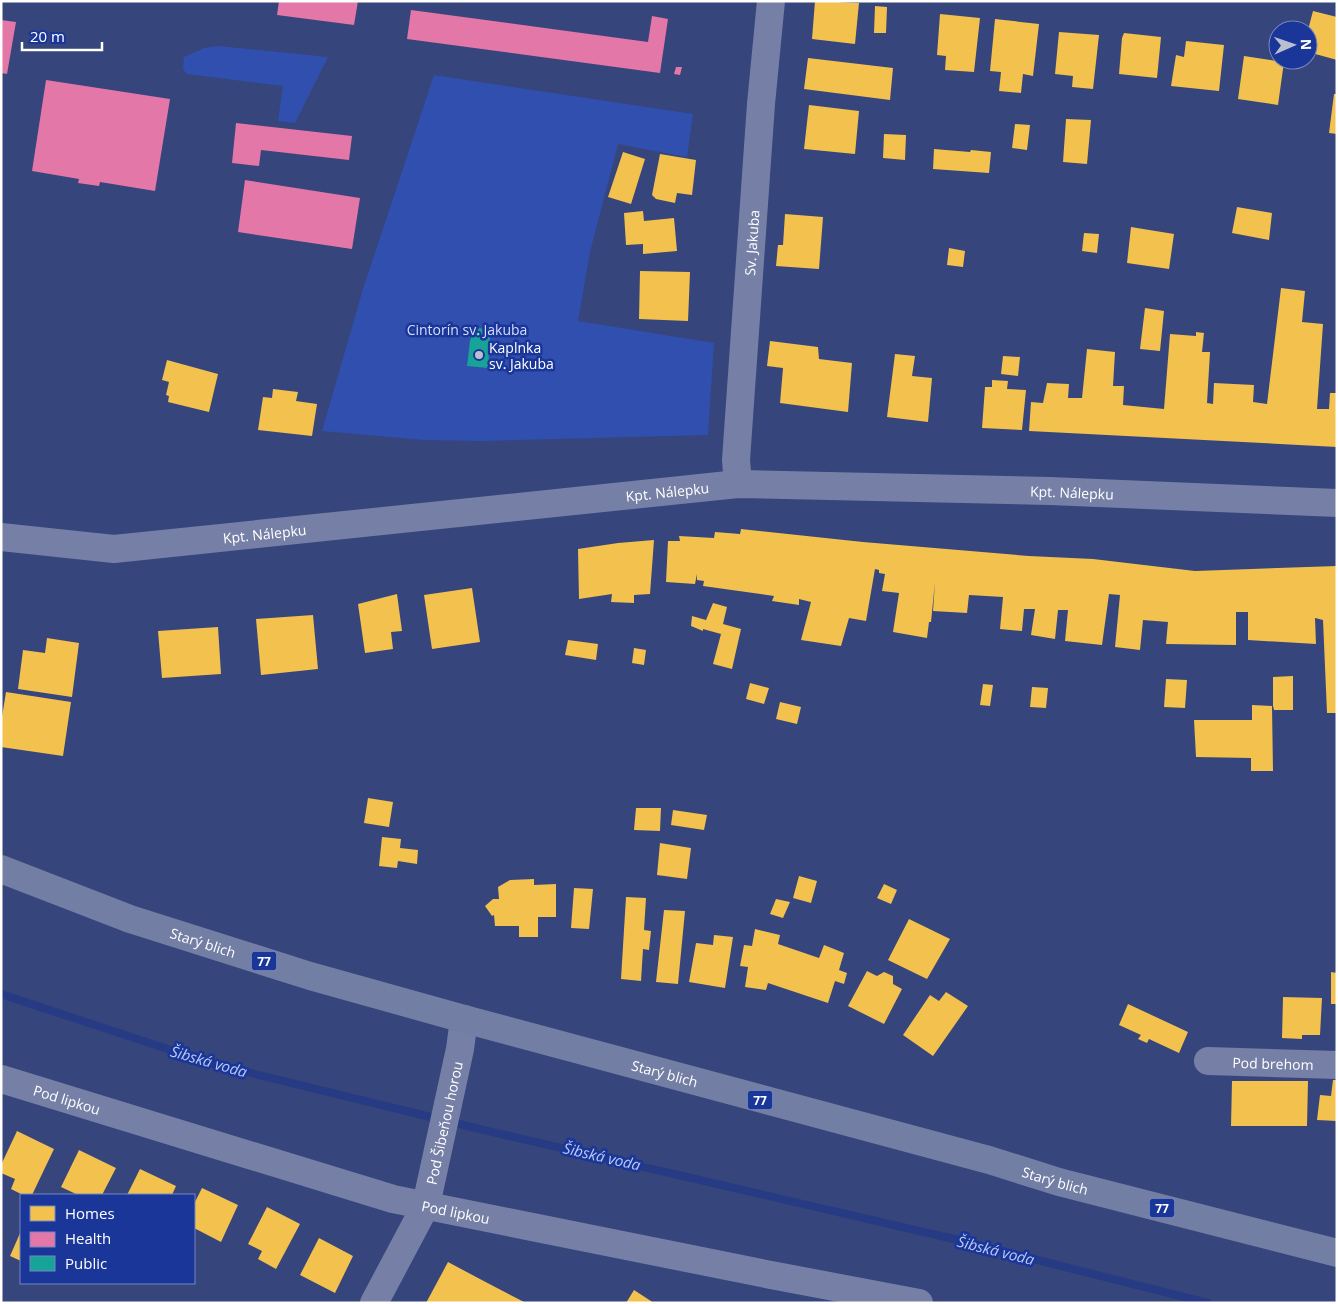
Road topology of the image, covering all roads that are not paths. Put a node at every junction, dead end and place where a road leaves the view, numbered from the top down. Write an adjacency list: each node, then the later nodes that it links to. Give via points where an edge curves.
1 (771, 1): 2 (street, Sv. Jakuba, via 736,460)
2 (738, 484): 3 (street, Kpt. Nálepku, via 1050,491); 4 (street, Kpt. Nálepku, via 114,549)
3 (1337, 503)
4 (1, 538)
5 (1, 868): 6 (main road, Starý blich / 77, via 130,919 310,976)
6 (464, 1019): 10 (street, Pod Šibeňou horou, via 455,1077); 11 (main road, Starý blich / 77, via 1060,1182)
7 (1208, 1061): 8 (street, Pod brehom)
8 (1337, 1066)
9 (1, 1079): 10 (street, Pod lipkou, via 393,1199)
10 (426, 1205): 12 (street, Pod Šibeňou horou); 13 (street, Pod lipkou)
11 (1337, 1253)
12 (374, 1303)
13 (919, 1303)

